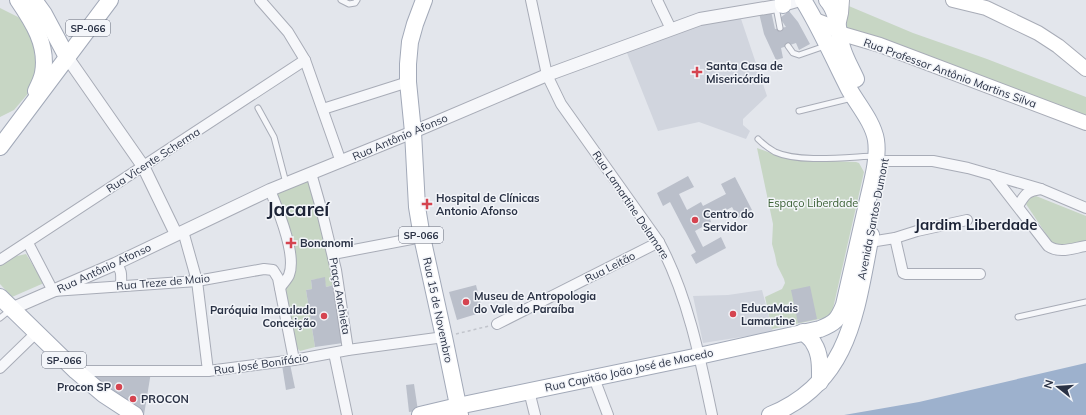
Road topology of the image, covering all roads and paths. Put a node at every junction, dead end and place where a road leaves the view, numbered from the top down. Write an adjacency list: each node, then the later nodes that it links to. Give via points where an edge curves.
1 (18, 0): 27 (main road, via 38,31 44,60 43,73)
2 (34, 0): 21 (main road)
3 (110, 0): 21 (main road, SP-066)
4 (260, 0): 22 (street, via 288,32)
5 (341, 0): 6 (lane, via 349,4)
6 (357, 0)
7 (424, 0): 25 (main road, SP-066, via 410,42)
8 (531, 0): 24 (street, Rua Lamartine Delamare)
9 (657, 0): 17 (street)
10 (802, 0): 14 (street, Rua Antônio Afonso); 15 (main road, Avenida Santos Dumont)
11 (827, 0): 18 (main road, Avenida Santos Dumont, via 834,12)
12 (842, 0): 18 (main road)
13 (953, 0): 23 (main road, via 986,8 1038,33)
14 (781, 4): 16 (lane); 17 (street, Rua Antônio Afonso, via 700,19)
15 (815, 20): 18 (main road, Rua Professor Antônio Martins Silva); 19 (main road, Avenida Santos Dumont)
16 (780, 28)
17 (671, 29): 24 (street, Rua Antônio Afonso)
18 (838, 29): 31 (main road, Rua Professor Antônio Martins Silva); 35 (main road, Avenida Santos Dumont, via 846,60 876,113 884,133 887,147)
19 (827, 45): 20 (lane, via 799,55 793,53); 26 (main road, Avenida Santos Dumont)
20 (788, 46)
21 (67, 57): 27 (main road, SP-066); 37 (street)
22 (306, 60): 29 (street); 37 (street, Rua Vicente Scherma)
23 (1086, 69)
24 (547, 75): 32 (street, Rua Antônio Afonso); 50 (street, Rua Lamartine Delamare, via 561,104)
25 (408, 82): 29 (street); 32 (main road, SP-066)
26 (854, 97): 30 (lane); 35 (main road, Avenida Santos Dumont, via 872,127)
27 (31, 106): 34 (main road, SP-066)
28 (258, 108): 40 (lane, via 274,137)
29 (323, 109): 36 (street)
30 (799, 111)
31 (1086, 123)
32 (413, 132): 36 (street, Rua Antônio Afonso); 47 (main road, Rua 15 de Novembro / SP-066, via 417,208)
33 (758, 139): 35 (lane, via 776,152 790,156)
34 (0, 147)
35 (881, 159): 39 (street, via 933,161); 51 (main road, Avenida Santos Dumont); 65 (main road, Avenida Santos Dumont, via 872,178 844,305)
36 (341, 162): 38 (street, Rua Antônio Afonso)
37 (143, 166): 46 (street); 49 (street, Rua Vicente Scherma)
38 (311, 173): 40 (street, Rua Antônio Afonso); 53 (street, Praça Anchieta)
39 (992, 175): 41 (street); 43 (street)
40 (286, 183): 42 (street, Rua Antônio Afonso)
41 (1041, 188): 43 (street, via 1031,190); 44 (street)
42 (270, 190): 46 (street, Rua Antônio Afonso); 59 (street, via 292,258 289,275)
43 (1018, 206): 52 (street, via 1052,248 1062,250)
44 (1086, 208)
45 (967, 220): 48 (street)
46 (179, 232): 55 (street, Rua Antônio Afonso); 57 (street)
47 (422, 238): 53 (street); 69 (main road, Rua 15 de Novembro / SP-066)
48 (895, 238): 51 (street); 56 (street, via 903,273)
49 (28, 242): 54 (street, Rua Vicente Scherma); 60 (street)
50 (659, 242): 66 (street, Rua Leitão); 72 (street, Rua Lamartine Delamare, via 679,287)
51 (870, 242): 78 (main road, Avenida Santos Dumont, via 847,339)
52 (1086, 246)
53 (333, 254): 70 (street, Praça Anchieta)
54 (0, 260)
55 (115, 264): 58 (street, via 121,272); 60 (street, Rua Antônio Afonso)
56 (980, 274)
57 (196, 281): 58 (street, Rua Treze de Maio); 59 (street, Rua Treze de Maio, via 264,269 273,270); 76 (street)
58 (122, 286): 60 (street, Rua Treze de Maio)
59 (280, 288): 73 (street)
60 (53, 291): 63 (street, Rua Antônio Afonso)
61 (0, 297): 63 (main road, SP-066)
62 (1086, 302): 64 (lane)
63 (6, 314): 68 (main road, SP-066)
64 (1018, 317)
65 (835, 322): 67 (main road, Rua Capitão João José de Macedo, via 820,329)
66 (497, 324): 69 (path)
67 (803, 332): 72 (main road, Rua Capitão João José de Macedo); 78 (main road, via 818,351)
68 (36, 333): 74 (street); 75 (main road, SP-066)
69 (444, 337): 70 (street, Rua José Bonifácio); 80 (main road, Rua 15 de Novembro / SP-066)
70 (348, 350): 71 (street, Rua José Bonifácio)
71 (334, 353): 73 (street, Rua José Bonifácio); 82 (street)
72 (699, 356): 77 (main road, Rua Capitão João José de Macedo); 86 (street, Rua Lamartine Delamare)
73 (294, 360): 76 (street, Rua José Bonifácio)
74 (0, 368)
75 (76, 371): 76 (street, Rua José Bonifácio); 81 (main road, SP-066, via 103,394)
76 (208, 371)
77 (594, 378): 79 (main road, Rua Capitão João José de Macedo); 85 (street)
78 (820, 382): 87 (main road, Avenida Santos Dumont, via 802,398)
79 (530, 391): 80 (main road, Rua Capitão João José de Macedo); 84 (street)
80 (459, 410): 83 (main road, Rua Capitão João José de Macedo)
81 (135, 415)
82 (347, 415)
83 (420, 415)
84 (535, 415)
85 (608, 415)
86 (712, 415)
87 (770, 415)

